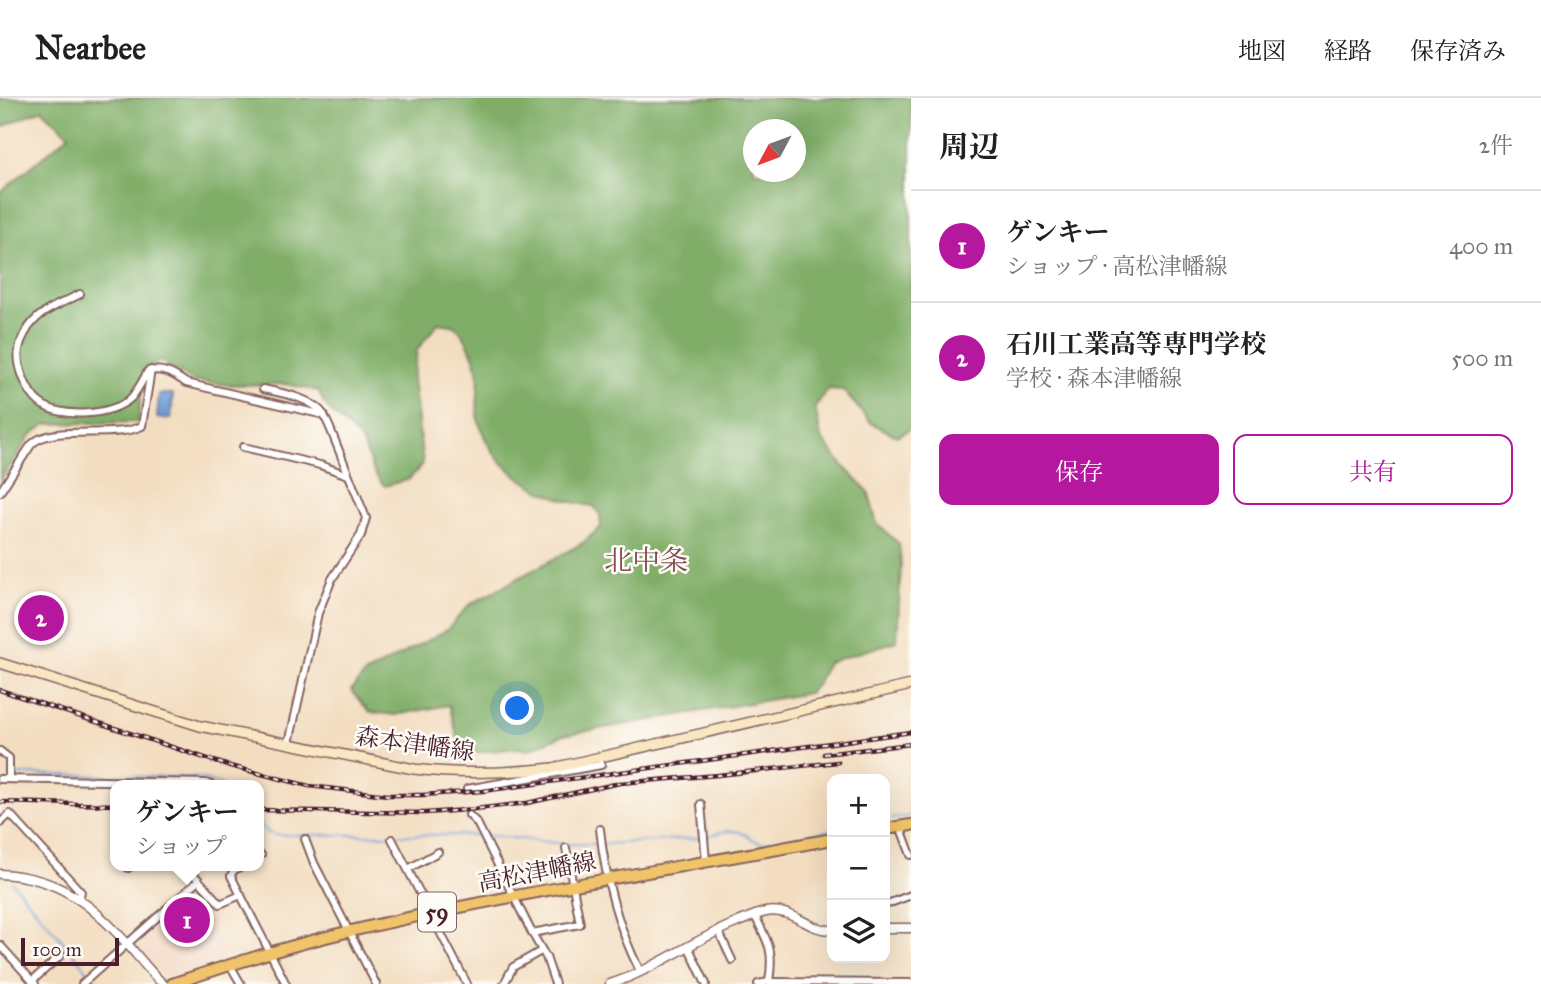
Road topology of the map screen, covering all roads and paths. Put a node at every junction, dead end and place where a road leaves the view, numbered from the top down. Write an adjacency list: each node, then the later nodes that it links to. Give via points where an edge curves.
1 (80, 294): 2 (street, via 33,322 19,349 23,375 38,402 48,408 96,414 129,400)
2 (151, 370): 4 (street, via 167,371 186,383); 7 (street, via 142,426 38,439)
3 (263, 389): 4 (street, via 320,408)
4 (324, 415): 6 (street)
5 (243, 447): 6 (street)
6 (348, 475): 10 (street, via 366,518 361,536 332,579 318,613)
7 (0, 492)
8 (0, 663): 10 (main road, 森本津幡線, via 167,717)
9 (911, 685): 12 (main road, 森本津幡線)
10 (289, 743): 12 (main road, 森本津幡線, via 448,773 496,774)
11 (0, 751): 13 (street, via 9,758)
12 (600, 757): 16 (street, via 601,765)
13 (9, 775)
14 (0, 779): 15 (street)
15 (110, 781)
16 (467, 789)
17 (701, 804): 28 (street)
18 (469, 815): 39 (street)
19 (0, 823): 38 (street, via 10,814 81,892)
20 (906, 825): 27 (street)
21 (600, 829): 34 (street)
22 (305, 839): 47 (street)
23 (393, 839): 29 (street)
24 (827, 840): 28 (main road, 高松津幡線 / 59)
25 (566, 848): 35 (street)
26 (438, 852): 29 (street)
27 (911, 855)
28 (706, 861): 34 (main road, 高松津幡線 / 59)
29 (408, 869): 41 (street)
30 (190, 871): 33 (street)
31 (233, 871): 36 (street)
32 (0, 874): 38 (street, via 60,887)
33 (199, 880): 36 (street, via 220,904); 49 (street)
34 (610, 880): 35 (main road, 高松津幡線 / 59); 57 (street)
35 (573, 887): 39 (main road, 高松津幡線 / 59); 48 (street, via 580,924)
36 (241, 895): 53 (street)
37 (911, 895): 40 (street)
38 (79, 898): 49 (street)
39 (513, 898): 41 (main road, 高松津幡線 / 59); 48 (street)
40 (890, 903)
41 (430, 914): 47 (main road, 高松津幡線 / 59); 70 (street)
42 (755, 916): 45 (street); 46 (street, via 786,912); 59 (street, via 772,959)
43 (890, 928): 44 (street)
44 (911, 928)
45 (718, 930): 51 (street); 55 (street)
46 (827, 930)
47 (350, 931): 53 (main road, 高松津幡線 / 59); 69 (street)
48 (532, 933): 52 (street)
49 (128, 944): 64 (street); 65 (street)
50 (0, 945): 58 (street)
51 (688, 946): 57 (street); 74 (street)
52 (541, 951): 71 (street, via 513,967); 72 (street)
53 (271, 952): 56 (main road, 高松津幡線 / 59); 68 (street)
54 (61, 955): 58 (street)
55 (732, 960)
56 (230, 965): 66 (main road, 高松津幡線 / 59); 67 (street)
57 (640, 971): 73 (street)
58 (32, 980): 63 (street)
59 (769, 982): 60 (street); 75 (street)
60 (815, 983): 61 (street)
61 (884, 983): 62 (street)
62 (911, 983)
63 (21, 984)
64 (82, 984)
65 (163, 984)
66 (172, 984)
67 (241, 984)
68 (286, 984)
69 (376, 984)
70 (467, 984)
71 (504, 984)
72 (555, 984)
73 (610, 984)
74 (706, 984)
75 (759, 984)

